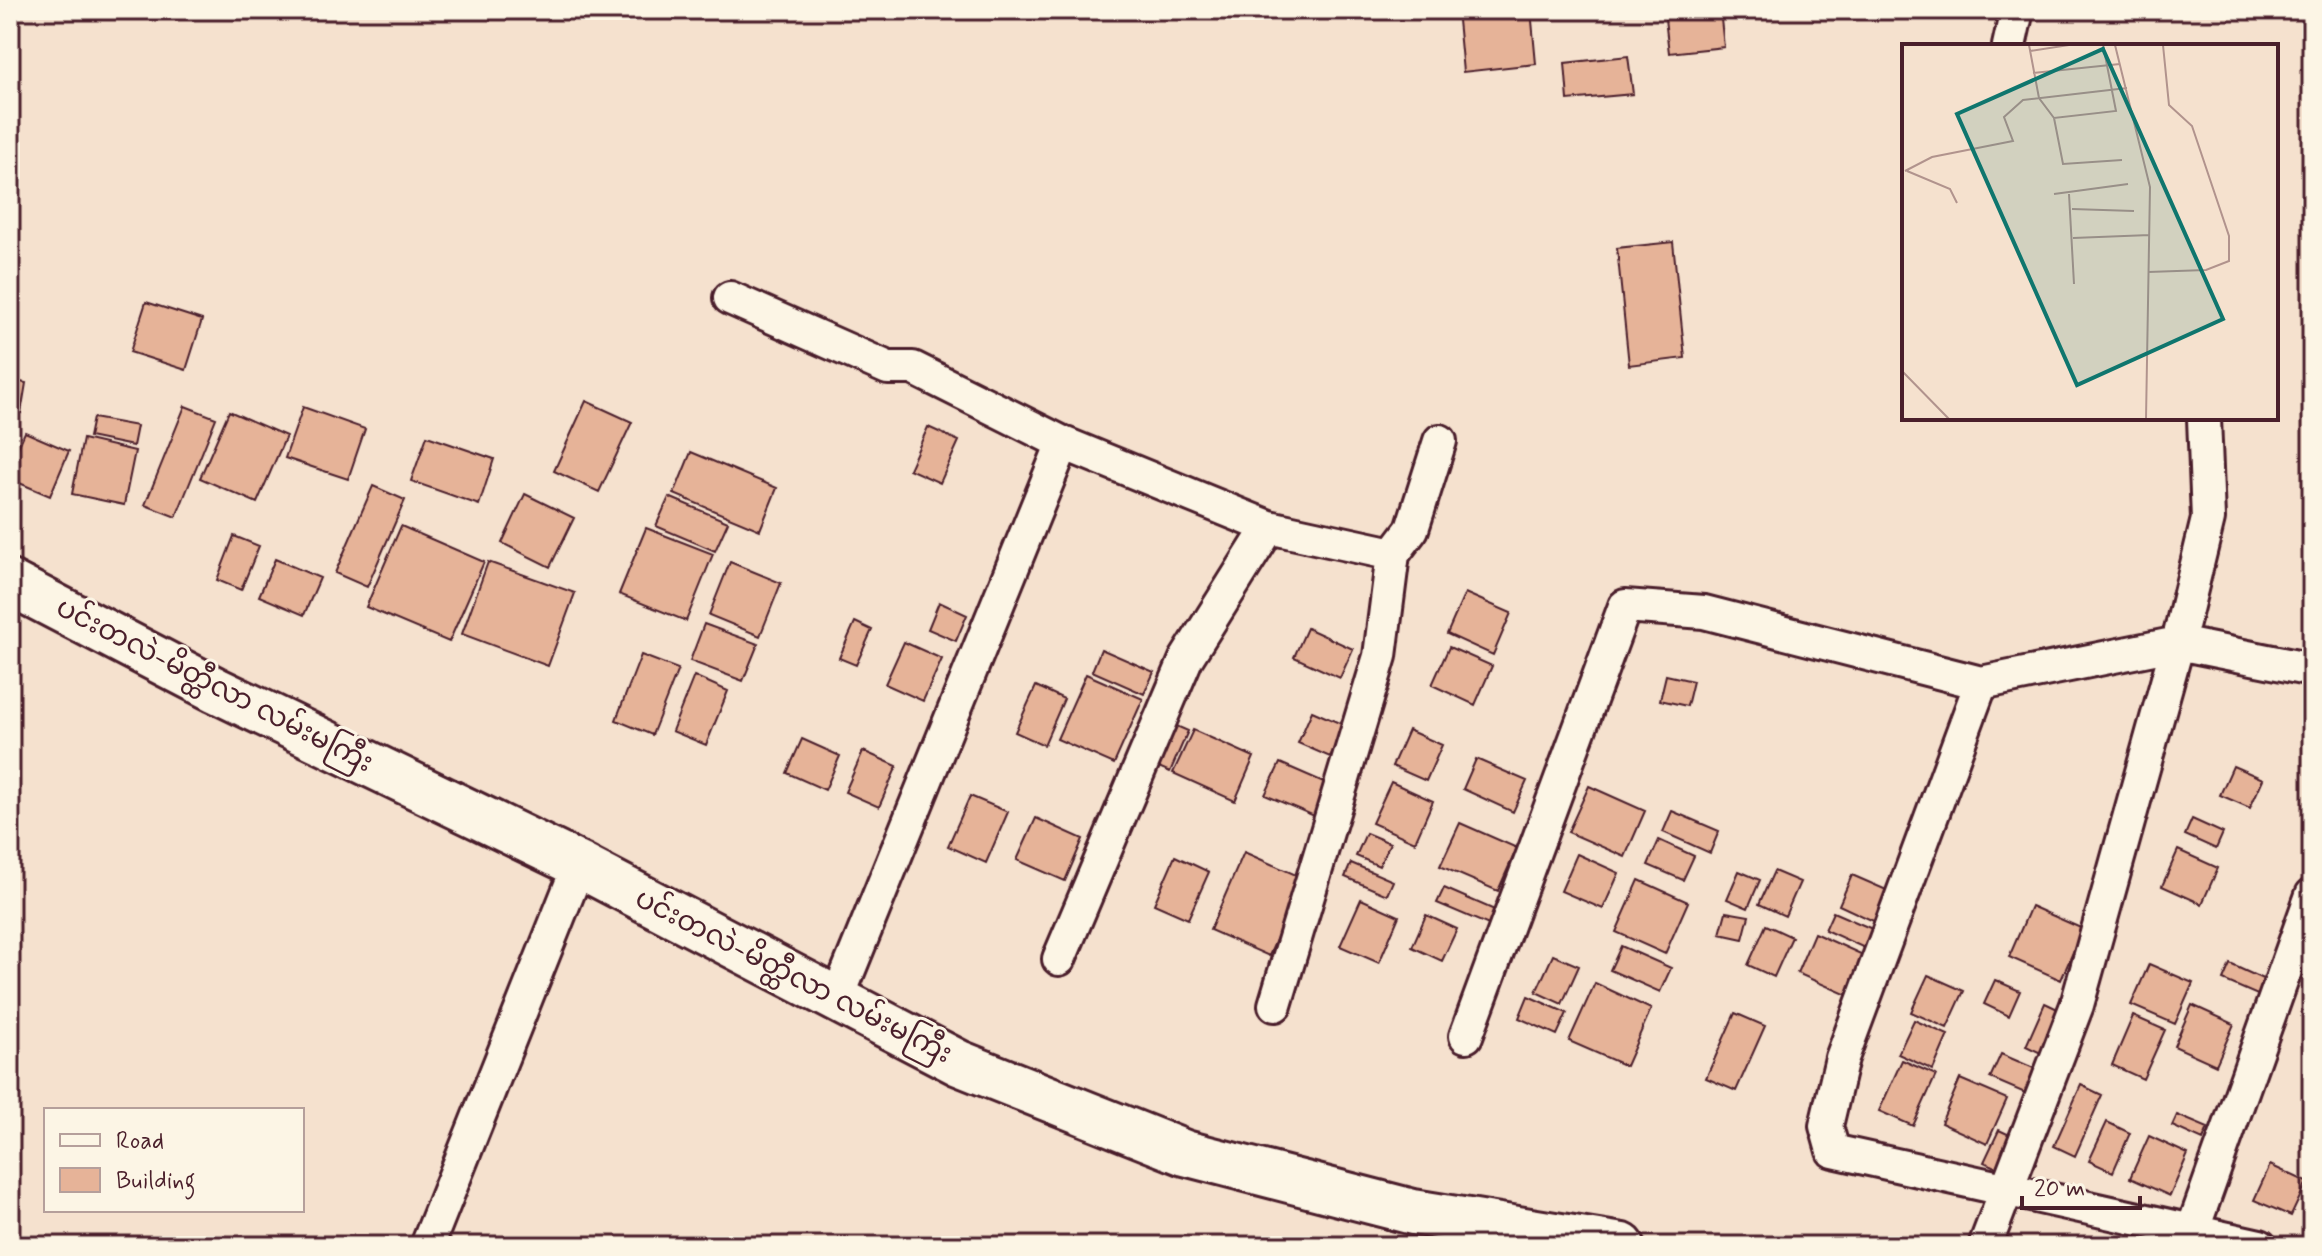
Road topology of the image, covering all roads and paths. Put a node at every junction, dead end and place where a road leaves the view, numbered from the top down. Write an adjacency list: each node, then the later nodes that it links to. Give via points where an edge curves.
1 (2017, 10): 2 (street)
2 (2009, 44)
3 (730, 298): 6 (street, via 888,368 913,368)
4 (2204, 420): 10 (street, via 2208,519)
5 (1440, 441): 8 (street, via 1412,529)
6 (1063, 443): 7 (street); 16 (street)
7 (1269, 527): 8 (street); 15 (street, via 1186,659)
8 (1393, 554): 17 (street, via 1380,656)
9 (10, 583): 13 (street, ပင်းတလဲ-မိတ္ထီလာ လမ်းမကြီး, via 216,690)
10 (2178, 643): 11 (street); 12 (street); 19 (street, via 2077,1005)
11 (2312, 670)
12 (1981, 683): 18 (street, via 1704,612 1625,606); 19 (street, via 1842,1058 1826,1126 1833,1151)
13 (579, 865): 16 (street, ပင်းတလဲ-မိတ္ထီလာ လမ်းမကြီး); 21 (street)
14 (2312, 895): 20 (street)
15 (1059, 959)
16 (837, 999): 22 (street, ပင်းတလဲ-မိတ္ထီလာ လမ်းမကြီး, via 959,1063 1185,1153 1413,1212)
17 (1275, 1005)
18 (1466, 1036)
19 (2007, 1190): 20 (street); 23 (street)
20 (2190, 1238): 24 (street)
21 (427, 1246)
22 (1622, 1246)
23 (1985, 1246)
24 (2260, 1246)

